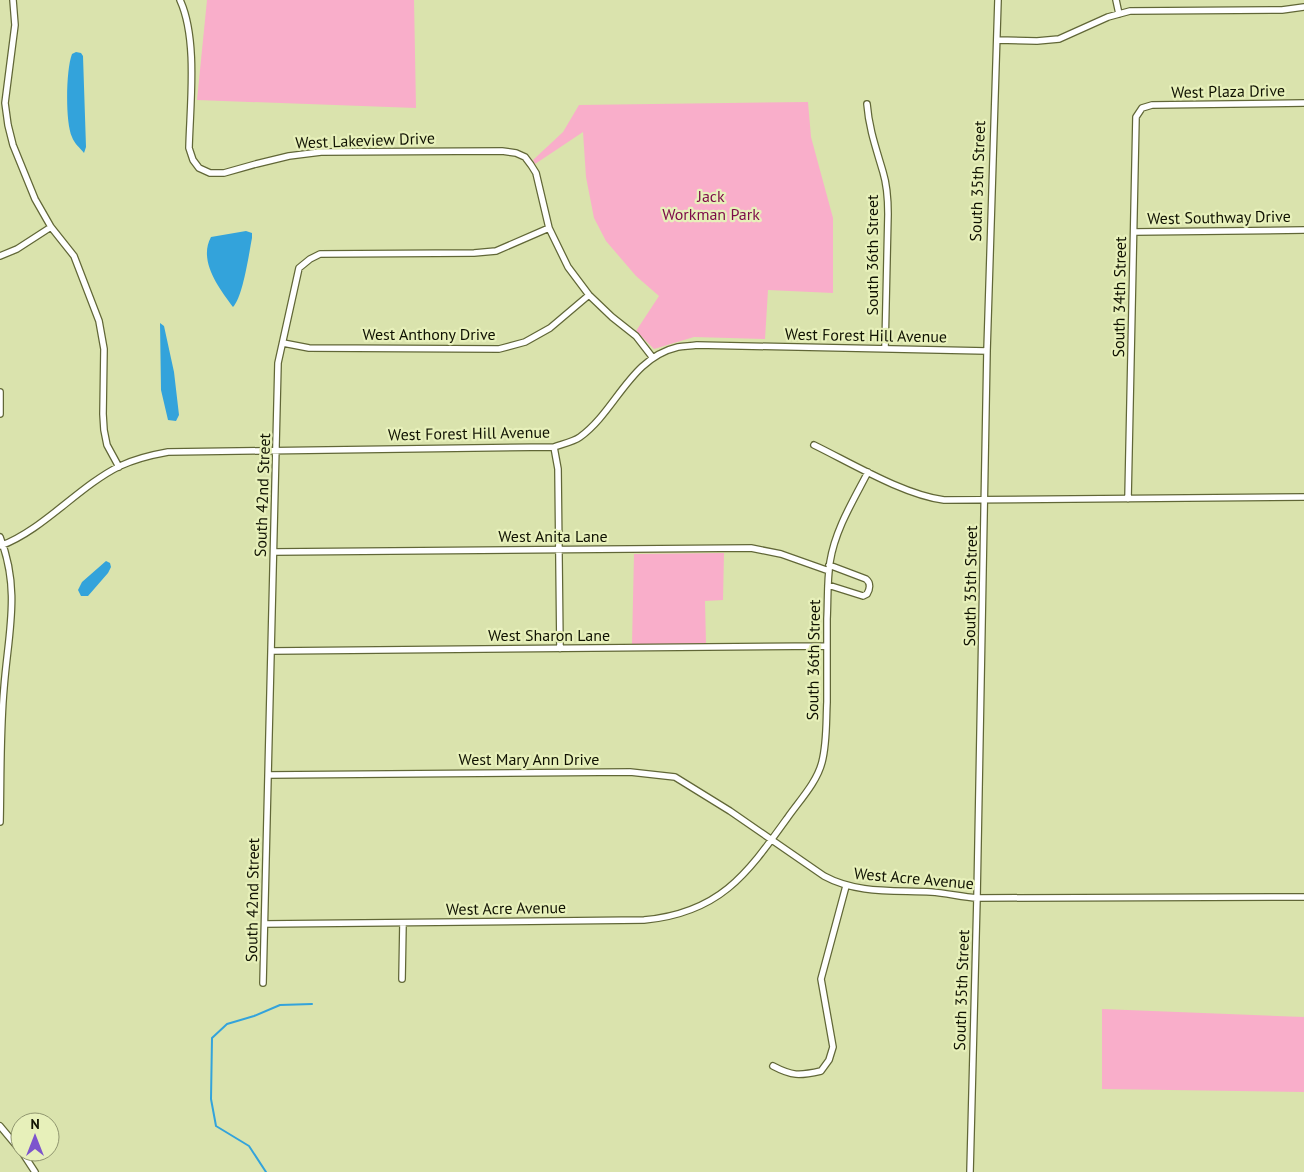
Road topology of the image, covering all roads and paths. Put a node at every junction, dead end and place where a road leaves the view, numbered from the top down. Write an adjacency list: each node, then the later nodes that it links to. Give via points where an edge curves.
1 (13, 0): 11 (street, via 15,25 5,103 8,125 35,199)
2 (180, 0): 12 (street, West Lakeview Drive, via 190,40 189,148 199,168 210,173 224,173 281,158 321,152 502,150 525,157 536,173)
3 (998, 0): 7 (street, South 35th Street)
4 (1116, 0): 6 (street)
5 (1304, 7): 6 (street, via 1130,11)
6 (1119, 14): 7 (street, via 1059,39)
7 (997, 40): 19 (street, South 35th Street)
8 (867, 104): 18 (street, South 36th Street, via 868,123 887,197)
9 (1304, 104): 10 (street, West Plaza Drive)
10 (1152, 106): 14 (street, South 34th Street, via 1142,108 1136,117)
11 (51, 227): 15 (street); 26 (street, via 74,256 99,321 104,349 104,430 107,445)
12 (549, 228): 16 (street, via 568,267); 17 (street, South 42nd Street, via 496,251 320,254 299,268)
13 (1304, 230): 14 (street, West Southway Drive)
14 (1134, 232): 29 (street, South 34th Street)
15 (0, 256)
16 (589, 295): 17 (street, West Anthony Drive, via 550,328 525,342 499,349 309,348); 20 (street, via 636,336)
17 (283, 343): 25 (street, South 42nd Street, via 278,363)
18 (885, 348): 19 (street, West Forest Hill Avenue); 20 (street, West Forest Hill Avenue, via 698,345 677,347)
19 (987, 351): 30 (street, South 35th Street)
20 (653, 358): 24 (street, West Forest Hill Avenue, via 631,378 604,414 579,438)
21 (0, 392): 22 (street)
22 (0, 414)
23 (814, 445): 27 (street)
24 (554, 447): 25 (street, West Forest Hill Avenue); 33 (street, via 558,469)
25 (277, 451): 26 (street, West Forest Hill Avenue, via 168,452 143,457); 34 (street, South 42nd Street)
26 (119, 467): 32 (street, West Forest Hill Avenue, via 40,523)
27 (868, 472): 30 (street, via 935,499); 35 (street, South 36th Street, via 840,525)
28 (1304, 496): 29 (street)
29 (1128, 499): 30 (street)
30 (985, 501): 45 (street, South 35th Street)
31 (0, 537): 32 (street)
32 (2, 545): 41 (street, via 11,577 13,601 4,687)
33 (559, 550): 34 (street, West Anita Lane); 35 (street, West Anita Lane, via 762,549); 38 (street)
34 (274, 552): 39 (street, South 42nd Street)
35 (829, 568): 36 (street, South 36th Street); 36 (street, West Anita Lane, via 866,579 870,588 863,596)
36 (828, 585): 37 (street, South 36th Street)
37 (827, 646): 38 (street, West Sharon Lane); 42 (street, South 36th Street, via 826,730 822,763 812,784)
38 (560, 649): 39 (street, West Sharon Lane)
39 (272, 651): 40 (street, South 42nd Street)
40 (268, 775): 42 (street, West Mary Ann Drive, via 630,772 675,777); 47 (street, South 42nd Street)
41 (0, 822)
42 (771, 840): 43 (street, West Acre Avenue, via 824,876); 46 (street, West Acre Avenue, via 732,886 701,906 674,916 644,920)
43 (846, 886): 45 (street, West Acre Avenue); 50 (street, via 821,979 833,1047 829,1060 820,1071 806,1074 788,1074)
44 (1304, 897): 45 (street, West Acre Avenue)
45 (977, 898): 53 (street, South 35th Street)
46 (403, 923): 47 (street, West Acre Avenue); 48 (street)
47 (265, 924): 49 (street, South 42nd Street)
48 (402, 979)
49 (263, 984)
50 (772, 1066)
51 (0, 1126): 52 (street)
52 (10, 1138)
53 (970, 1172)

